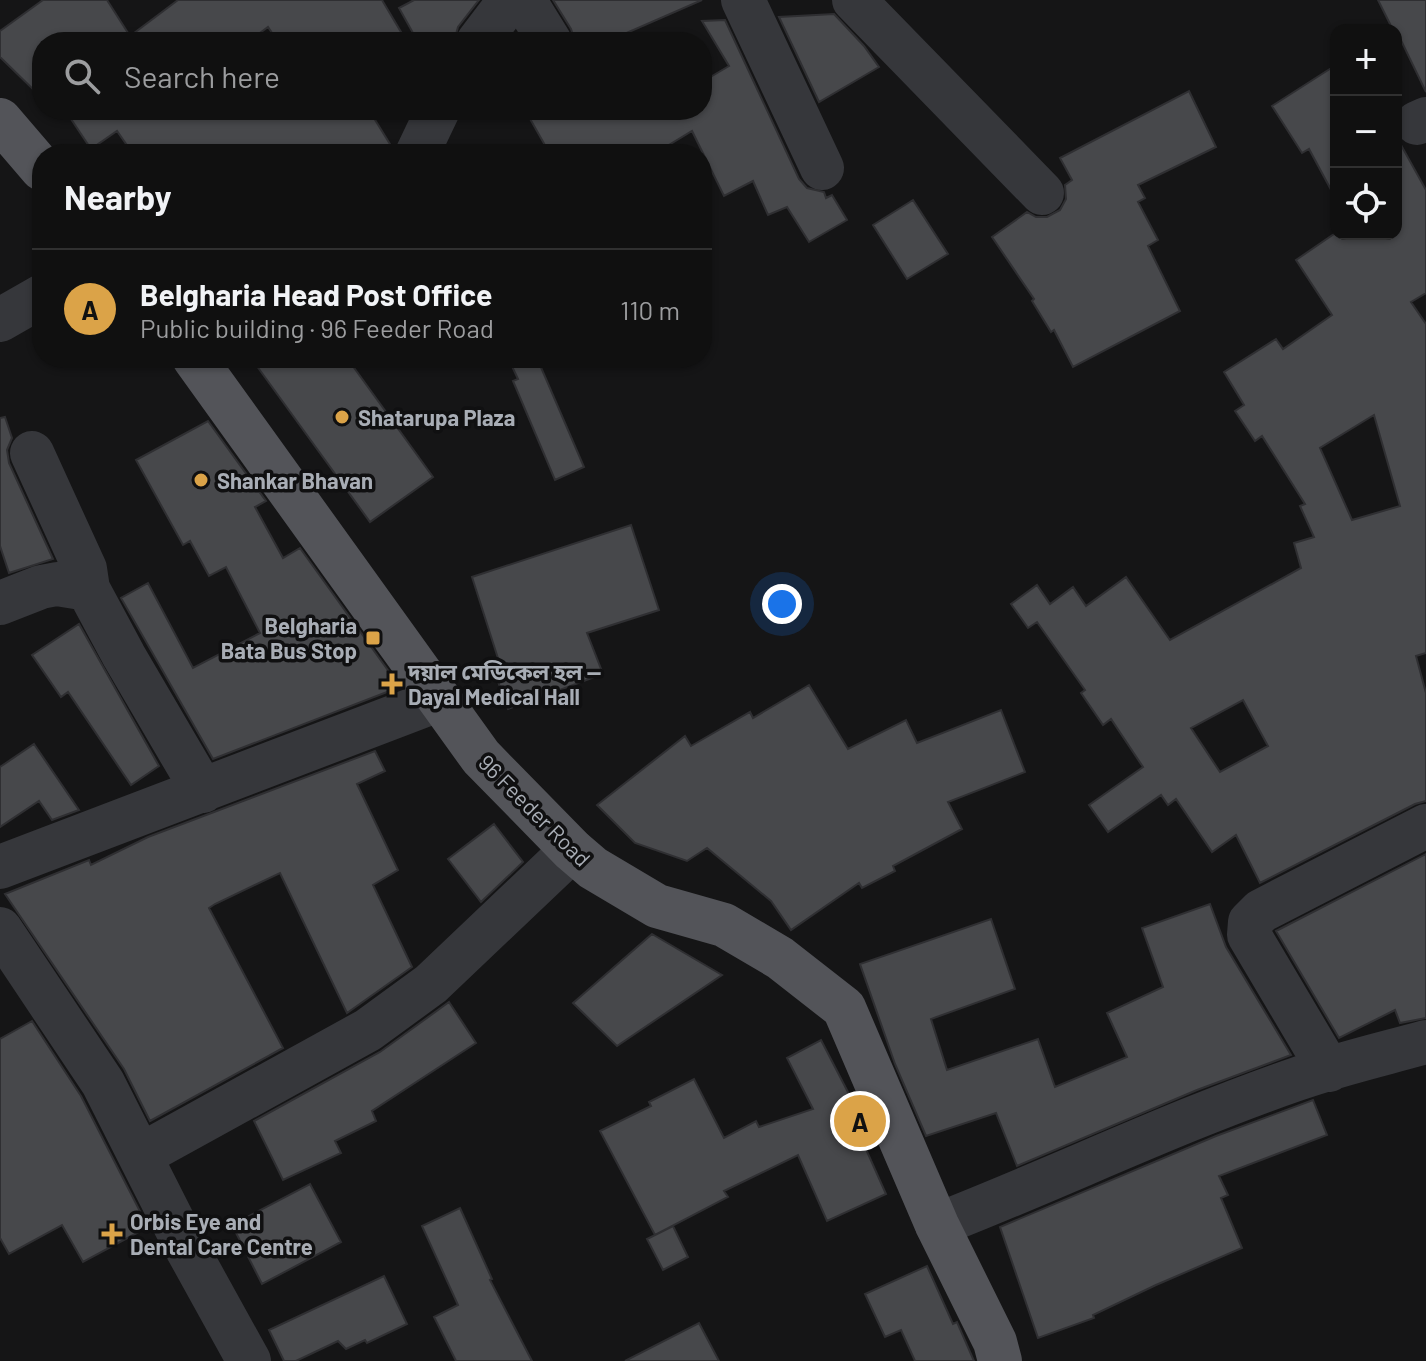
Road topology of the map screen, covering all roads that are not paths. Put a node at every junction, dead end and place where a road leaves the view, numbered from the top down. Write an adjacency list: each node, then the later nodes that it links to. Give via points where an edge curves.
1 (510, 0): 5 (street)
2 (524, 0): 6 (street)
3 (743, 0): 11 (street)
4 (854, 0): 12 (street)
5 (486, 32)
6 (544, 32)
7 (0, 120): 10 (main road)
8 (433, 120): 9 (street)
9 (422, 144)
10 (32, 157)
11 (822, 168)
12 (1042, 193)
13 (32, 302): 14 (street)
14 (0, 320)
15 (208, 368): 19 (main road, 96 Feeder Road)
16 (32, 453): 17 (street, via 85,569)
17 (88, 589): 18 (street, via 49,586); 20 (street)
18 (0, 603)
19 (438, 700): 20 (street); 22 (main road, 96 Feeder Road, via 481,757)
20 (203, 791): 23 (street)
21 (1426, 826): 26 (street, via 1261,911 1250,922 1249,935)
22 (572, 850): 27 (street, via 431,984 368,1030); 28 (main road, 96 Feeder Road, via 657,906 735,931 844,1008)
23 (0, 867)
24 (0, 929): 27 (street, via 103,1083)
25 (1426, 1042): 26 (street)
26 (1329, 1070): 28 (street, via 1126,1145)
27 (141, 1155): 29 (street)
28 (937, 1225): 30 (main road, 96 Feeder Road)
29 (249, 1361)
30 (1000, 1361)

